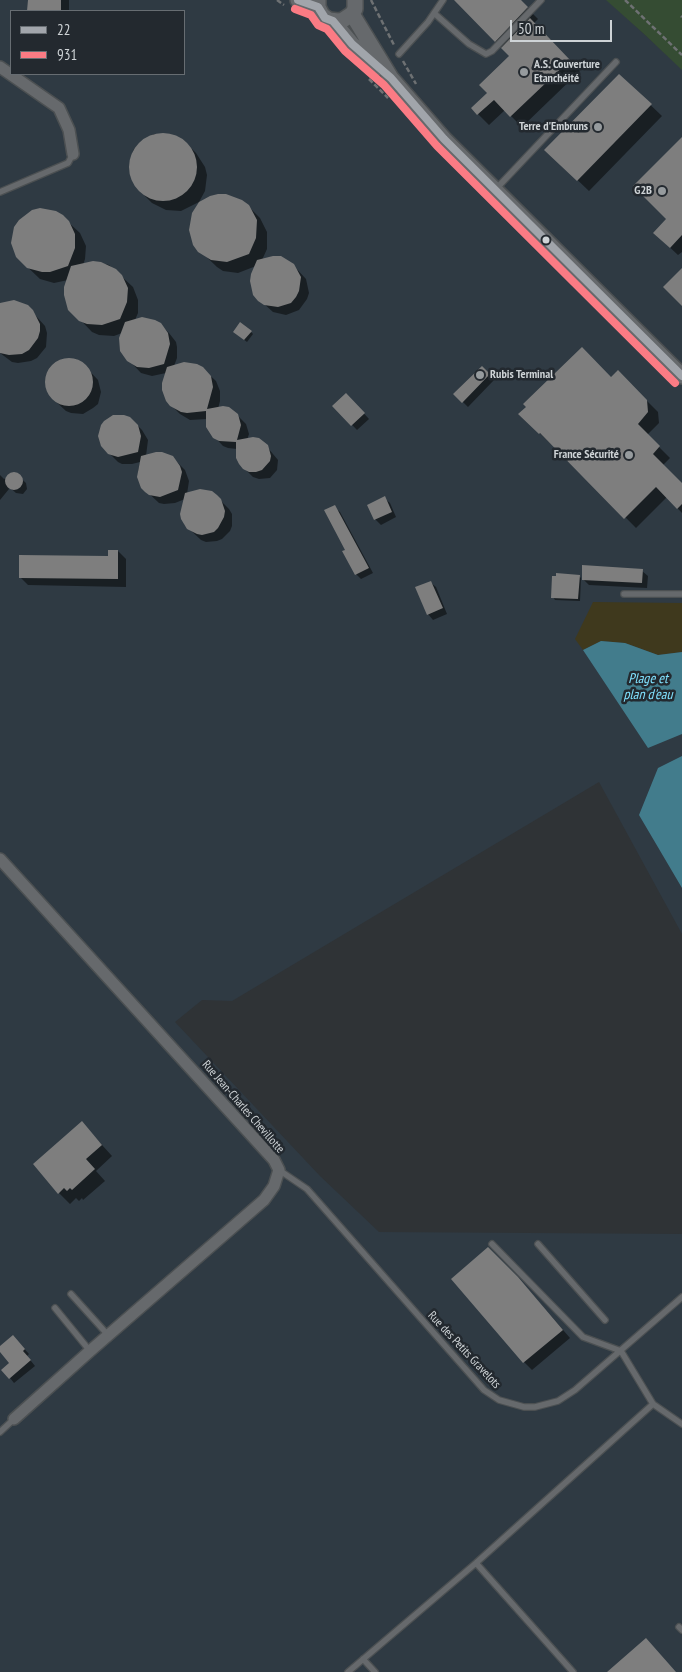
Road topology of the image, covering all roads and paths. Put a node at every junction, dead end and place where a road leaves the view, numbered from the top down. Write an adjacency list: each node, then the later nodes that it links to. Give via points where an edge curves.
1 (298, 0): 6 (street)
2 (371, 0): 10 (path)
3 (443, 0): 8 (lane)
4 (541, 0): 8 (lane, via 486,54 469,44)
5 (625, 0): 11 (path)
6 (318, 3): 9 (street, via 325,18)
7 (354, 7): 9 (street, via 343,20); 14 (street)
8 (434, 13): 10 (lane)
9 (333, 21): 14 (street, via 352,44)
10 (399, 54): 15 (path)
11 (682, 55)
12 (616, 62): 17 (lane)
13 (11, 75): 16 (street, via 58,108 69,130)
14 (391, 78): 17 (street, via 444,140)
15 (418, 88)
16 (73, 154): 18 (lane, via 68,163)
17 (494, 190): 19 (street)
18 (0, 192)
19 (682, 376)
20 (624, 594): 21 (lane)
21 (682, 594)
22 (0, 859): 23 (street, Rue Jean-Charles Chevillotte, via 267,1152)
23 (279, 1170): 30 (street, Rue Jean-Charles Chevillotte, via 274,1186 264,1200); 32 (lane, Rue des Petits Gravelots, via 307,1189 484,1390 499,1400 535,1408 558,1402)
24 (492, 1244): 32 (lane, via 583,1337)
25 (538, 1244): 29 (lane)
26 (71, 1294): 30 (lane)
27 (682, 1297): 32 (lane, Rue des Petits Gravelots)
28 (56, 1308): 31 (lane)
29 (605, 1320)
30 (108, 1335): 31 (street, Rue Jean-Charles Chevillotte)
31 (90, 1351): 34 (street, Rue Jean-Charles Chevillotte)
32 (621, 1351): 33 (lane)
33 (653, 1404): 35 (lane); 37 (lane)
34 (14, 1419): 36 (lane)
35 (682, 1424)
36 (0, 1432)
37 (476, 1563): 38 (lane); 41 (lane)
38 (363, 1659): 39 (lane); 40 (lane)
39 (348, 1672)
40 (375, 1672)
41 (573, 1672)

